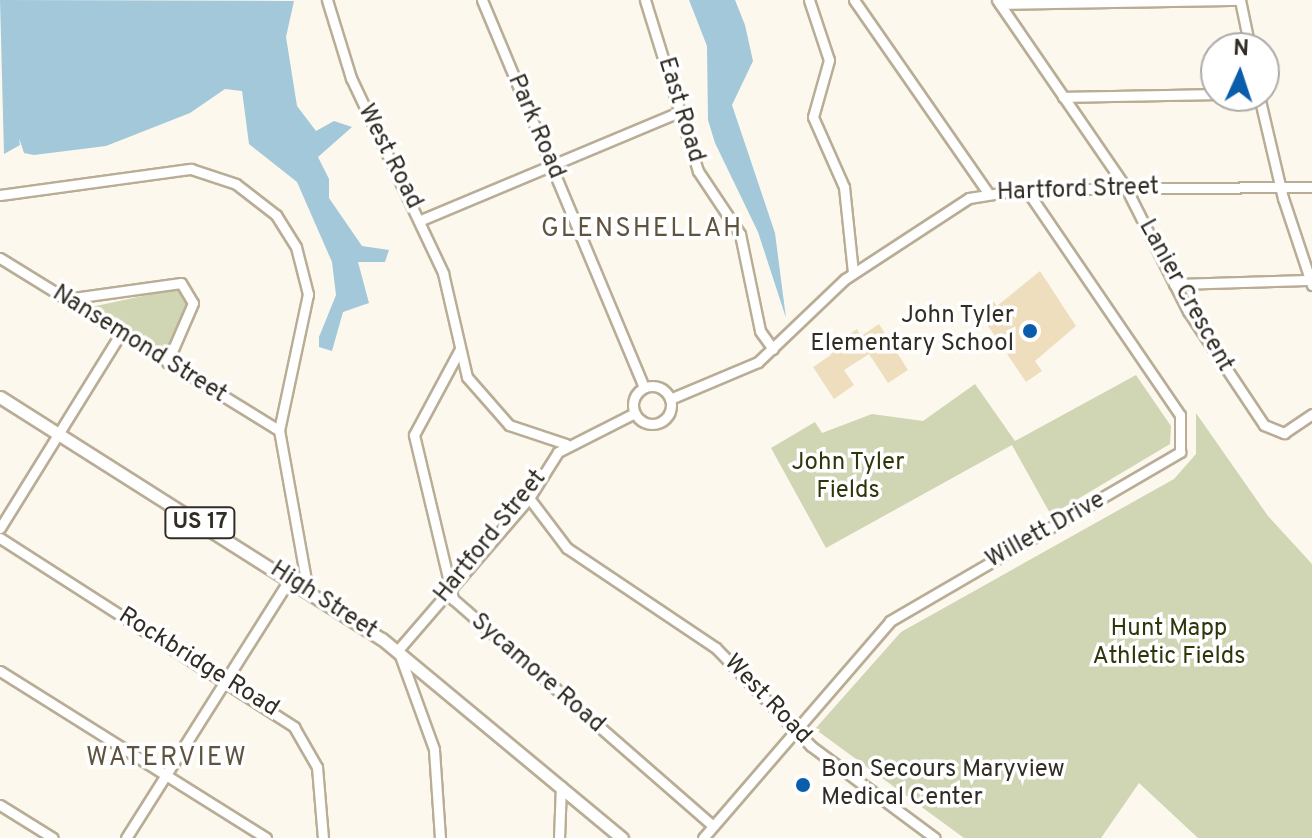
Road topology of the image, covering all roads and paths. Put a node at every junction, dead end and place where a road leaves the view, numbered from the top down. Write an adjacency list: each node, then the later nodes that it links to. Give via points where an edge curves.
1 (327, 0): 20 (street, West Road, via 351,78)
2 (482, 0): 13 (street, Park Road)
3 (645, 0): 11 (street, East Road)
4 (809, 0): 22 (street, via 829,60 813,117 844,187)
5 (854, 0): 18 (street)
6 (1240, 0): 7 (street); 8 (street)
7 (998, 2): 10 (street, Lanier Crescent)
8 (1247, 32)
9 (1200, 94): 10 (street)
10 (1063, 97): 17 (street, Lanier Crescent)
11 (681, 111): 13 (street); 27 (street, East Road, via 698,171 740,234 760,331)
12 (1263, 112): 14 (street)
13 (552, 167): 20 (street); 30 (street, Park Road)
14 (1280, 187): 15 (street, Hartford Street); 17 (street, Hartford Street); 23 (street)
15 (1312, 187)
16 (1026, 189): 17 (street, Hartford Street); 18 (street, Hartford Street); 47 (street, Willett Drive, via 1180,415 1180,452 904,609 860,649)
17 (1127, 189): 24 (street, Lanier Crescent)
18 (988, 193): 22 (street, Hartford Street, via 950,207)
19 (0, 195): 35 (street, via 172,168 221,177 267,206 296,247 308,294)
20 (421, 220): 28 (street, West Road, via 451,297)
21 (0, 258): 25 (street, Nansemond Street)
22 (853, 273): 27 (street, Hartford Street)
23 (1311, 283): 24 (street)
24 (1174, 284): 34 (street, Lanier Crescent, via 1264,425 1284,433)
25 (66, 299): 26 (street, Nansemond Street); 29 (street, via 181,283 193,303)
26 (121, 333): 29 (street, Nansemond Street); 36 (street)
27 (773, 349): 32 (street, Hartford Street, via 749,368)
28 (459, 351): 37 (street, West Road, via 474,389 499,417 530,436); 42 (street, Sycamore Road, via 414,435)
29 (167, 363): 35 (street, Nansemond Street)
30 (644, 387): 32 (street, via 660,387); 33 (street, via 633,401)
31 (0, 397): 36 (main road, High Street / US 17)
32 (670, 399): 33 (street, Hartford Street, via 659,423 642,421)
33 (635, 413): 37 (street, Hartford Street)
34 (1312, 414)
35 (279, 430): 43 (street)
36 (59, 435): 39 (street); 41 (main road, High Street / US 17)
37 (566, 444): 38 (street, Hartford Street)
38 (529, 498): 42 (street, Hartford Street); 47 (street, West Road, via 567,548 716,648)
39 (0, 528)
40 (0, 538): 46 (street, Rockbridge Road)
41 (290, 579): 43 (main road, High Street / US 17); 46 (street)
42 (449, 590): 44 (street, Hartford Street); 51 (street, Sycamore Road, via 459,607)
43 (308, 591): 44 (main road, High Street / US 17)
44 (398, 650): 49 (main road, High Street / US 17); 56 (street, via 434,749)
45 (0, 671): 48 (street)
46 (226, 679): 48 (street); 55 (street, Rockbridge Road, via 284,717 305,739 317,767)
47 (796, 730): 51 (street, Willett Drive); 60 (street, West Road)
48 (166, 775): 53 (street); 54 (street)
49 (561, 786): 57 (street); 58 (main road, High Street / US 17)
50 (0, 805): 52 (street)
51 (713, 826): 59 (street, Willett Drive)
52 (53, 838)
53 (126, 838)
54 (266, 838)
55 (323, 838)
56 (440, 838)
57 (559, 838)
58 (622, 838)
59 (703, 838)
60 (935, 838)

